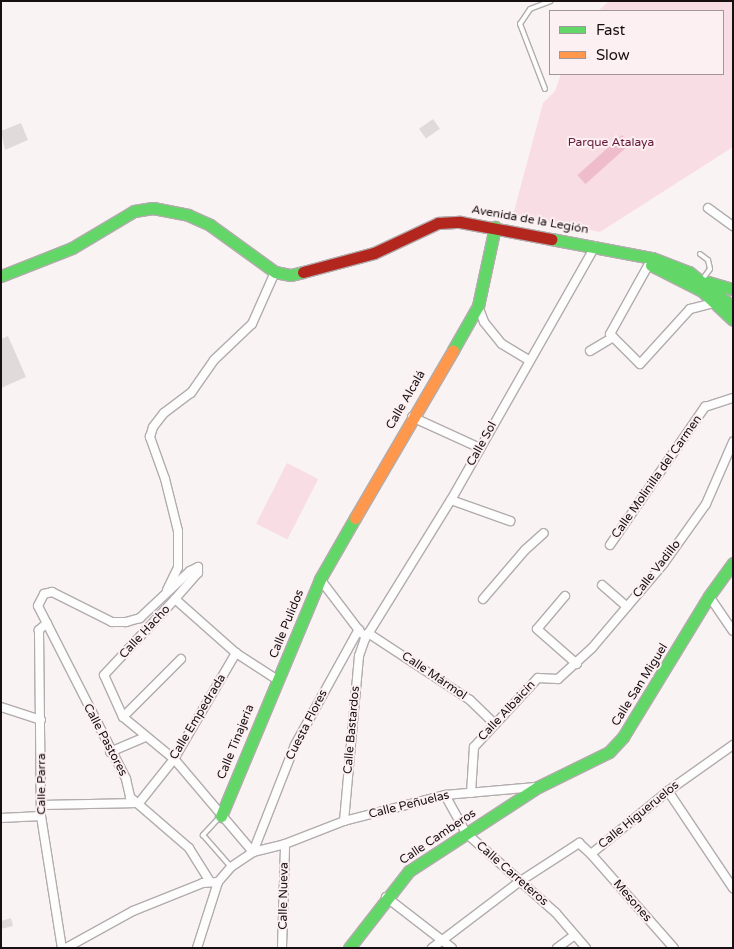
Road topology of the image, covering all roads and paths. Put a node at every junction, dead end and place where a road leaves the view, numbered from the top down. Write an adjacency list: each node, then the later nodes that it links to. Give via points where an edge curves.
1 (551, 1): 2 (lane, via 530,9 520,24)
2 (545, 89)
3 (708, 208): 4 (street)
4 (733, 226)
5 (495, 227): 6 (street, Avenida de la Legión); 10 (street, Avenida de la Legión, via 460,222 438,223 374,253 310,272 291,275); 15 (street, Calle Alcalá)
6 (595, 246): 7 (street, Avenida de la Legión); 21 (street, Calle Sol)
7 (627, 254): 9 (street, Avenida de la Legión); 12 (street, Avenida de la Legión, via 674,265)
8 (700, 254): 12 (lane, via 708,260 710,269)
9 (649, 264): 14 (street, Avenida de la Legión, via 690,283); 19 (street, via 610,334)
10 (275, 272): 11 (street, via 210,225 188,215 153,208 134,211 72,248); 33 (street, via 252,324 214,360 191,393 164,413 153,428 150,437 166,479 178,531 178,567)
11 (1, 276)
12 (702, 280): 13 (street); 16 (street, Avenida de la Legión)
13 (733, 289)
14 (718, 304): 17 (street, Avenida de la Legión); 18 (street, Avenida de la Legión); 19 (street, via 706,302 690,309 640,364)
15 (478, 306): 21 (street, via 484,322 502,344); 23 (street, Calle Alcalá)
16 (733, 307)
17 (733, 314)
18 (733, 320)
19 (613, 337): 20 (street)
20 (590, 351)
21 (529, 360): 25 (street, Calle Sol)
22 (733, 398): 29 (street, Calle Molinilla del Carmen, via 706,408)
23 (412, 417): 25 (street); 31 (street, Calle Alcalá)
24 (733, 442): 38 (street, Calle Vadillo, via 706,504)
25 (480, 448): 26 (street, Calle Sol)
26 (451, 500): 27 (street); 42 (street, Calle Sol)
27 (510, 521)
28 (544, 533): 37 (street, via 524,550)
29 (610, 544)
30 (733, 563): 35 (street, Calle San Miguel)
31 (320, 579): 40 (street); 46 (street, Calle Pulidos, via 286,663)
32 (602, 585): 38 (street)
33 (165, 594): 36 (street, via 198,567 198,573); 39 (street, Calle Pastores, via 140,618 112,622 52,592 44,594 38,606)
34 (565, 596): 45 (street, via 537,629)
35 (709, 596): 41 (street); 56 (street, Calle San Miguel, via 623,736 609,752)
36 (176, 599): 43 (street, Calle Hacho); 49 (street, Calle Hacho, via 104,675)
37 (483, 599)
38 (627, 607): 45 (street, Calle Vadillo)
39 (47, 623): 50 (street, Calle Parra, via 39,630); 54 (street, Calle Pastores)
40 (359, 629): 42 (street); 68 (street, Cuesta Flores, via 295,745)
41 (733, 631)
42 (366, 636): 51 (street, Calle Mármol, via 470,700); 65 (street, Calle Bastardos, via 359,656)
43 (236, 653): 46 (street, Calle Hacho); 55 (street, Calle Empedrada)
44 (181, 659): 49 (street)
45 (577, 664): 47 (street, Calle Vadillo)
46 (276, 679): 64 (street, Calle Tinajería)
47 (558, 679): 51 (street, Calle Albaicín, via 538,678)
48 (1, 708): 50 (street)
49 (123, 717): 52 (street, Calle Hacho)
50 (41, 720): 61 (street, Calle Parra)
51 (495, 724): 58 (street, Calle Albaicín, via 474,746)
52 (146, 737): 54 (street); 55 (street, Calle Hacho)
53 (733, 745): 57 (street, Calle Higueruelos)
54 (110, 752): 60 (street, Calle Pastores, via 126,779 130,797)
55 (174, 760): 60 (street, Calle Empedrada); 64 (street, Calle Hacho)
56 (538, 787): 58 (street, Calle Peñuelas); 66 (street, Calle Camberos)
57 (668, 791): 69 (street, Calle Higueruelos); 71 (street)
58 (471, 793): 59 (street, Calle Peñuelas)
59 (444, 795): 65 (street, Calle Peñuelas); 66 (street, Calle Carreteros)
60 (139, 803): 61 (street); 72 (street, Calle Pastores, via 189,848)
61 (41, 805): 62 (street, Calle Parra)
62 (41, 816): 63 (street); 79 (street, Calle Parra)
63 (3, 818)
64 (219, 818): 68 (street, Calle Hacho); 70 (lane, via 203,835)
65 (344, 821): 67 (street, Calle Peñuelas)
66 (466, 834): 74 (street, Calle Carreteros); 76 (street, Calle Camberos, via 409,871)
67 (285, 844): 68 (street, Calle Peñuelas); 81 (street, Calle Nueva)
68 (252, 852): 70 (street)
69 (590, 854): 74 (street, Calle Higueruelos, via 579,844); 87 (street, Mesones)
70 (231, 867): 73 (street)
71 (729, 877): 75 (street)
72 (210, 882): 73 (street); 79 (street, via 133,911)
73 (218, 882): 80 (street)
74 (519, 882): 77 (street, Calle Carreteros, via 556,913); 78 (street)
75 (733, 888)
76 (386, 897): 78 (street); 82 (street, Calle Camberos)
77 (575, 935): 85 (street); 86 (street, Calle Carreteros)
78 (443, 940): 83 (street); 84 (street)
79 (64, 948)
80 (198, 948)
81 (282, 948)
82 (349, 948)
83 (432, 948)
84 (452, 948)
85 (558, 948)
86 (586, 948)
87 (674, 948)

